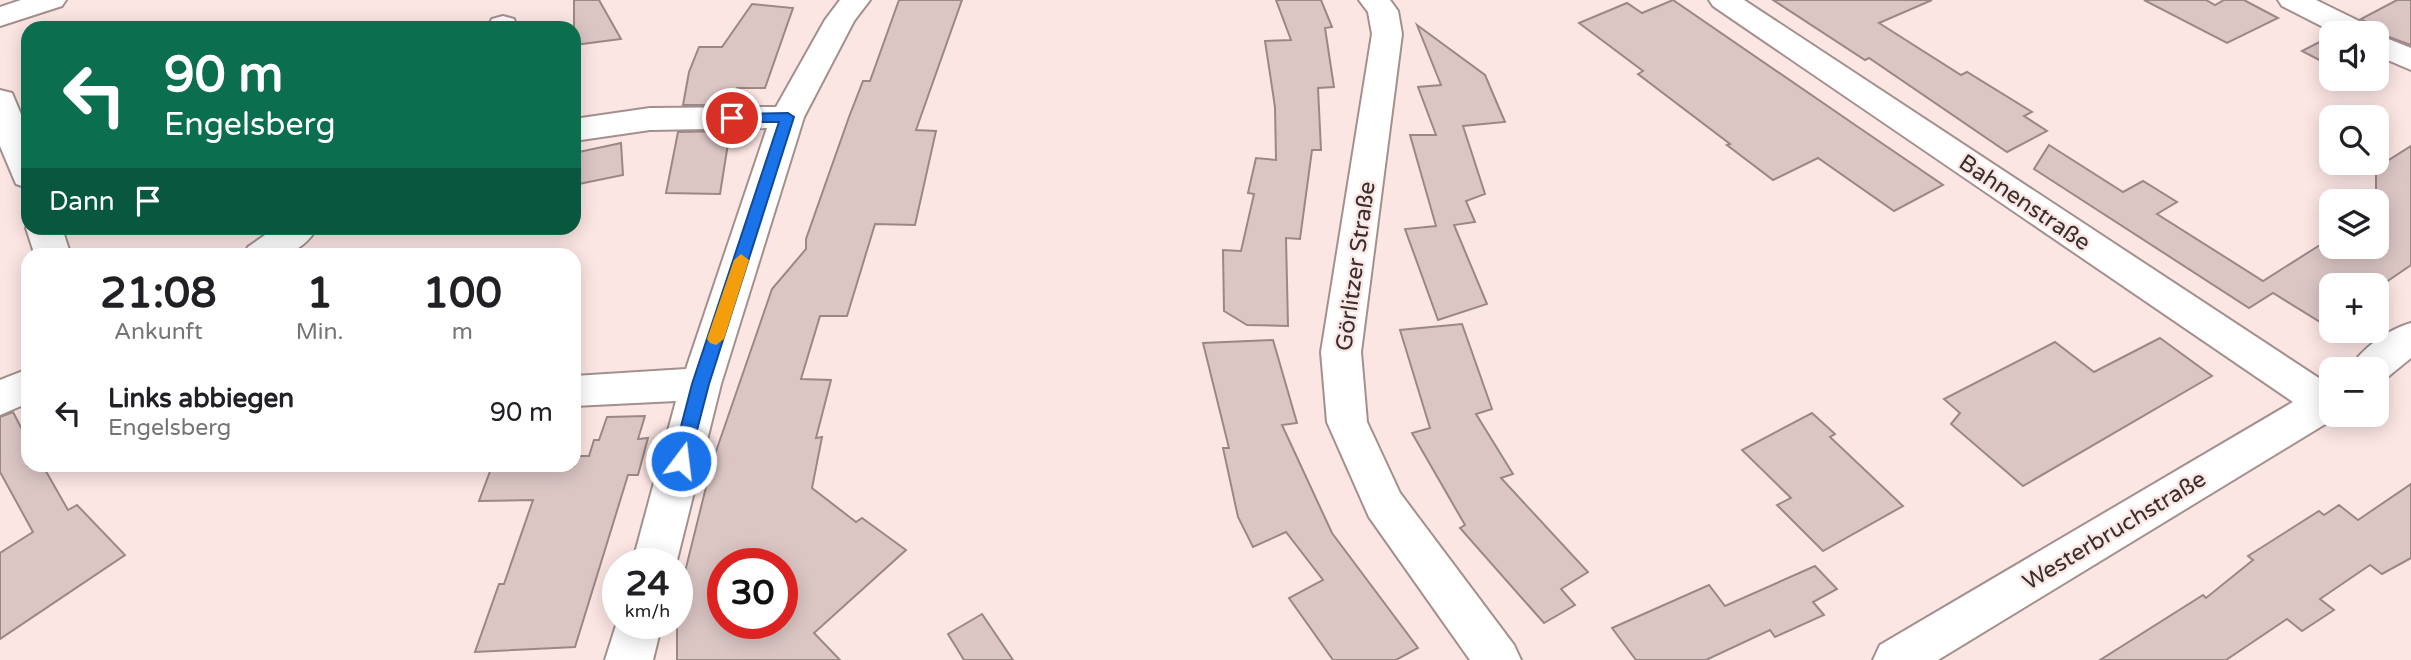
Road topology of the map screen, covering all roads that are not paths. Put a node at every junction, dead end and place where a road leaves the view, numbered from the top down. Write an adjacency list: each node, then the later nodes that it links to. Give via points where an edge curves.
1 (51, 0): 6 (street)
2 (855, 0): 11 (street)
3 (1374, 0): 27 (street, Görlitzer Straße, via 1383,11 1387,34 1341,352 1347,422 1384,504)
4 (1724, 0): 21 (street, Bahnenstraße)
5 (2293, 0): 7 (street)
6 (0, 17)
7 (2334, 21)
8 (2389, 49): 9 (street)
9 (2411, 60)
10 (0, 100): 13 (street)
11 (788, 117): 12 (street, via 650,119); 18 (street)
12 (581, 129)
13 (21, 157)
14 (290, 235): 15 (street)
15 (272, 248)
16 (2411, 337): 17 (street)
17 (2385, 357)
18 (701, 384): 20 (street); 24 (street)
19 (21, 388): 22 (street)
20 (581, 391)
21 (2319, 396)
22 (0, 399)
23 (2319, 407): 28 (street, Westerbruchstraße)
24 (658, 548)
25 (635, 639): 26 (street)
26 (629, 660)
27 (1497, 660)
28 (1897, 660)

